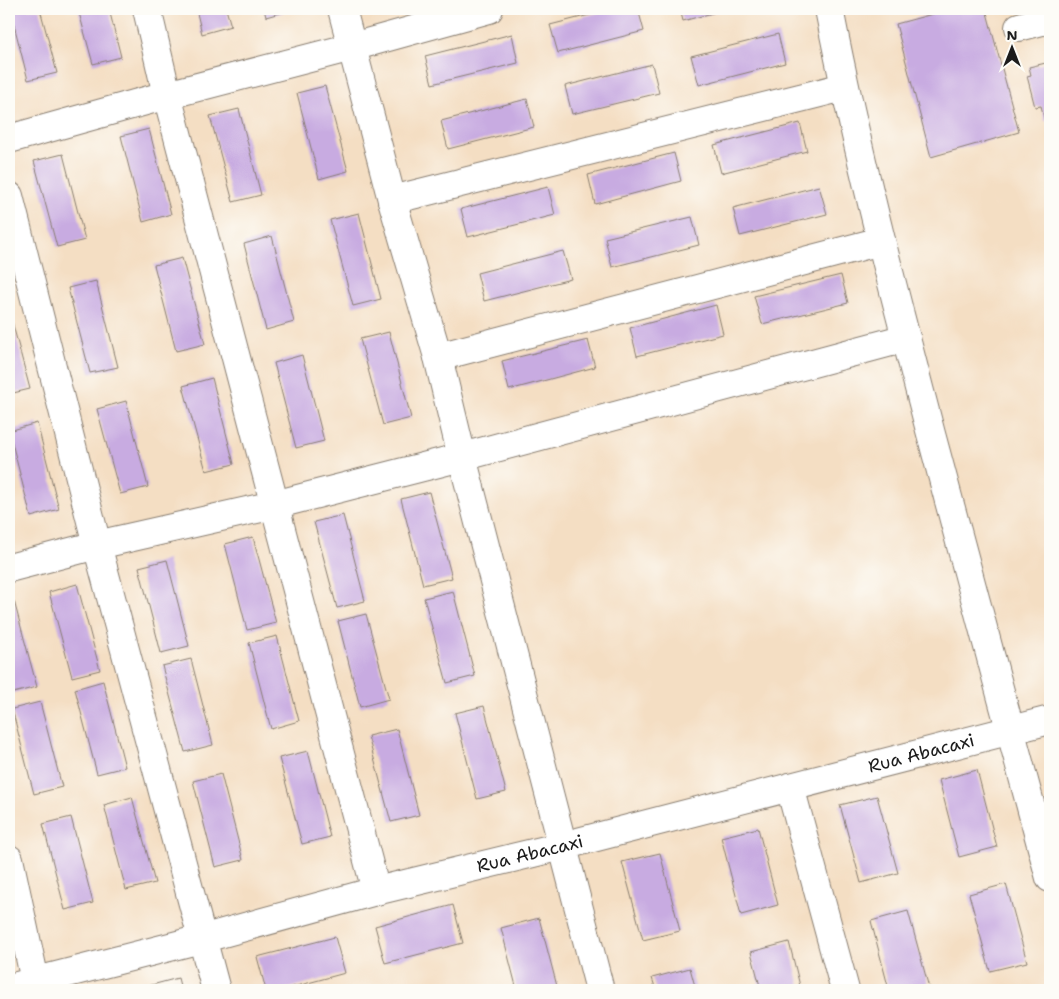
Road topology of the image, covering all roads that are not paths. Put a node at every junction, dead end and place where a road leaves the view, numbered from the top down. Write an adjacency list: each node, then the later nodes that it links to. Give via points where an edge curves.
1 (147, 9): 9 (street)
2 (342, 9): 7 (street)
3 (489, 9): 7 (street)
4 (829, 9): 8 (street)
5 (1050, 18): 6 (street)
6 (1019, 27)
7 (352, 47): 9 (street); 12 (street)
8 (844, 87): 12 (street); 13 (street)
9 (167, 95): 10 (street); 17 (street)
10 (9, 139)
11 (9, 196): 18 (street)
12 (392, 200): 15 (street)
13 (881, 241): 14 (street); 15 (street)
14 (906, 338): 16 (street); 21 (street)
15 (438, 357): 16 (street)
16 (462, 457): 17 (street); 23 (street)
17 (274, 505): 18 (street); 26 (street)
18 (97, 545): 19 (street); 27 (street)
19 (9, 568)
20 (1050, 720): 21 (street, Rua Abacaxi)
21 (1009, 730): 22 (street, Rua Abacaxi); 25 (street)
22 (790, 787): 23 (street, Rua Abacaxi); 32 (street)
23 (562, 846): 26 (street, Rua Abacaxi); 31 (street)
24 (9, 859): 28 (street)
25 (1050, 878)
26 (376, 891): 27 (street, Rua Abacaxi)
27 (201, 939): 28 (street, Rua Abacaxi); 30 (street)
28 (35, 981): 29 (street, Rua Abacaxi)
29 (9, 988)
30 (216, 990)
31 (600, 990)
32 (845, 990)

